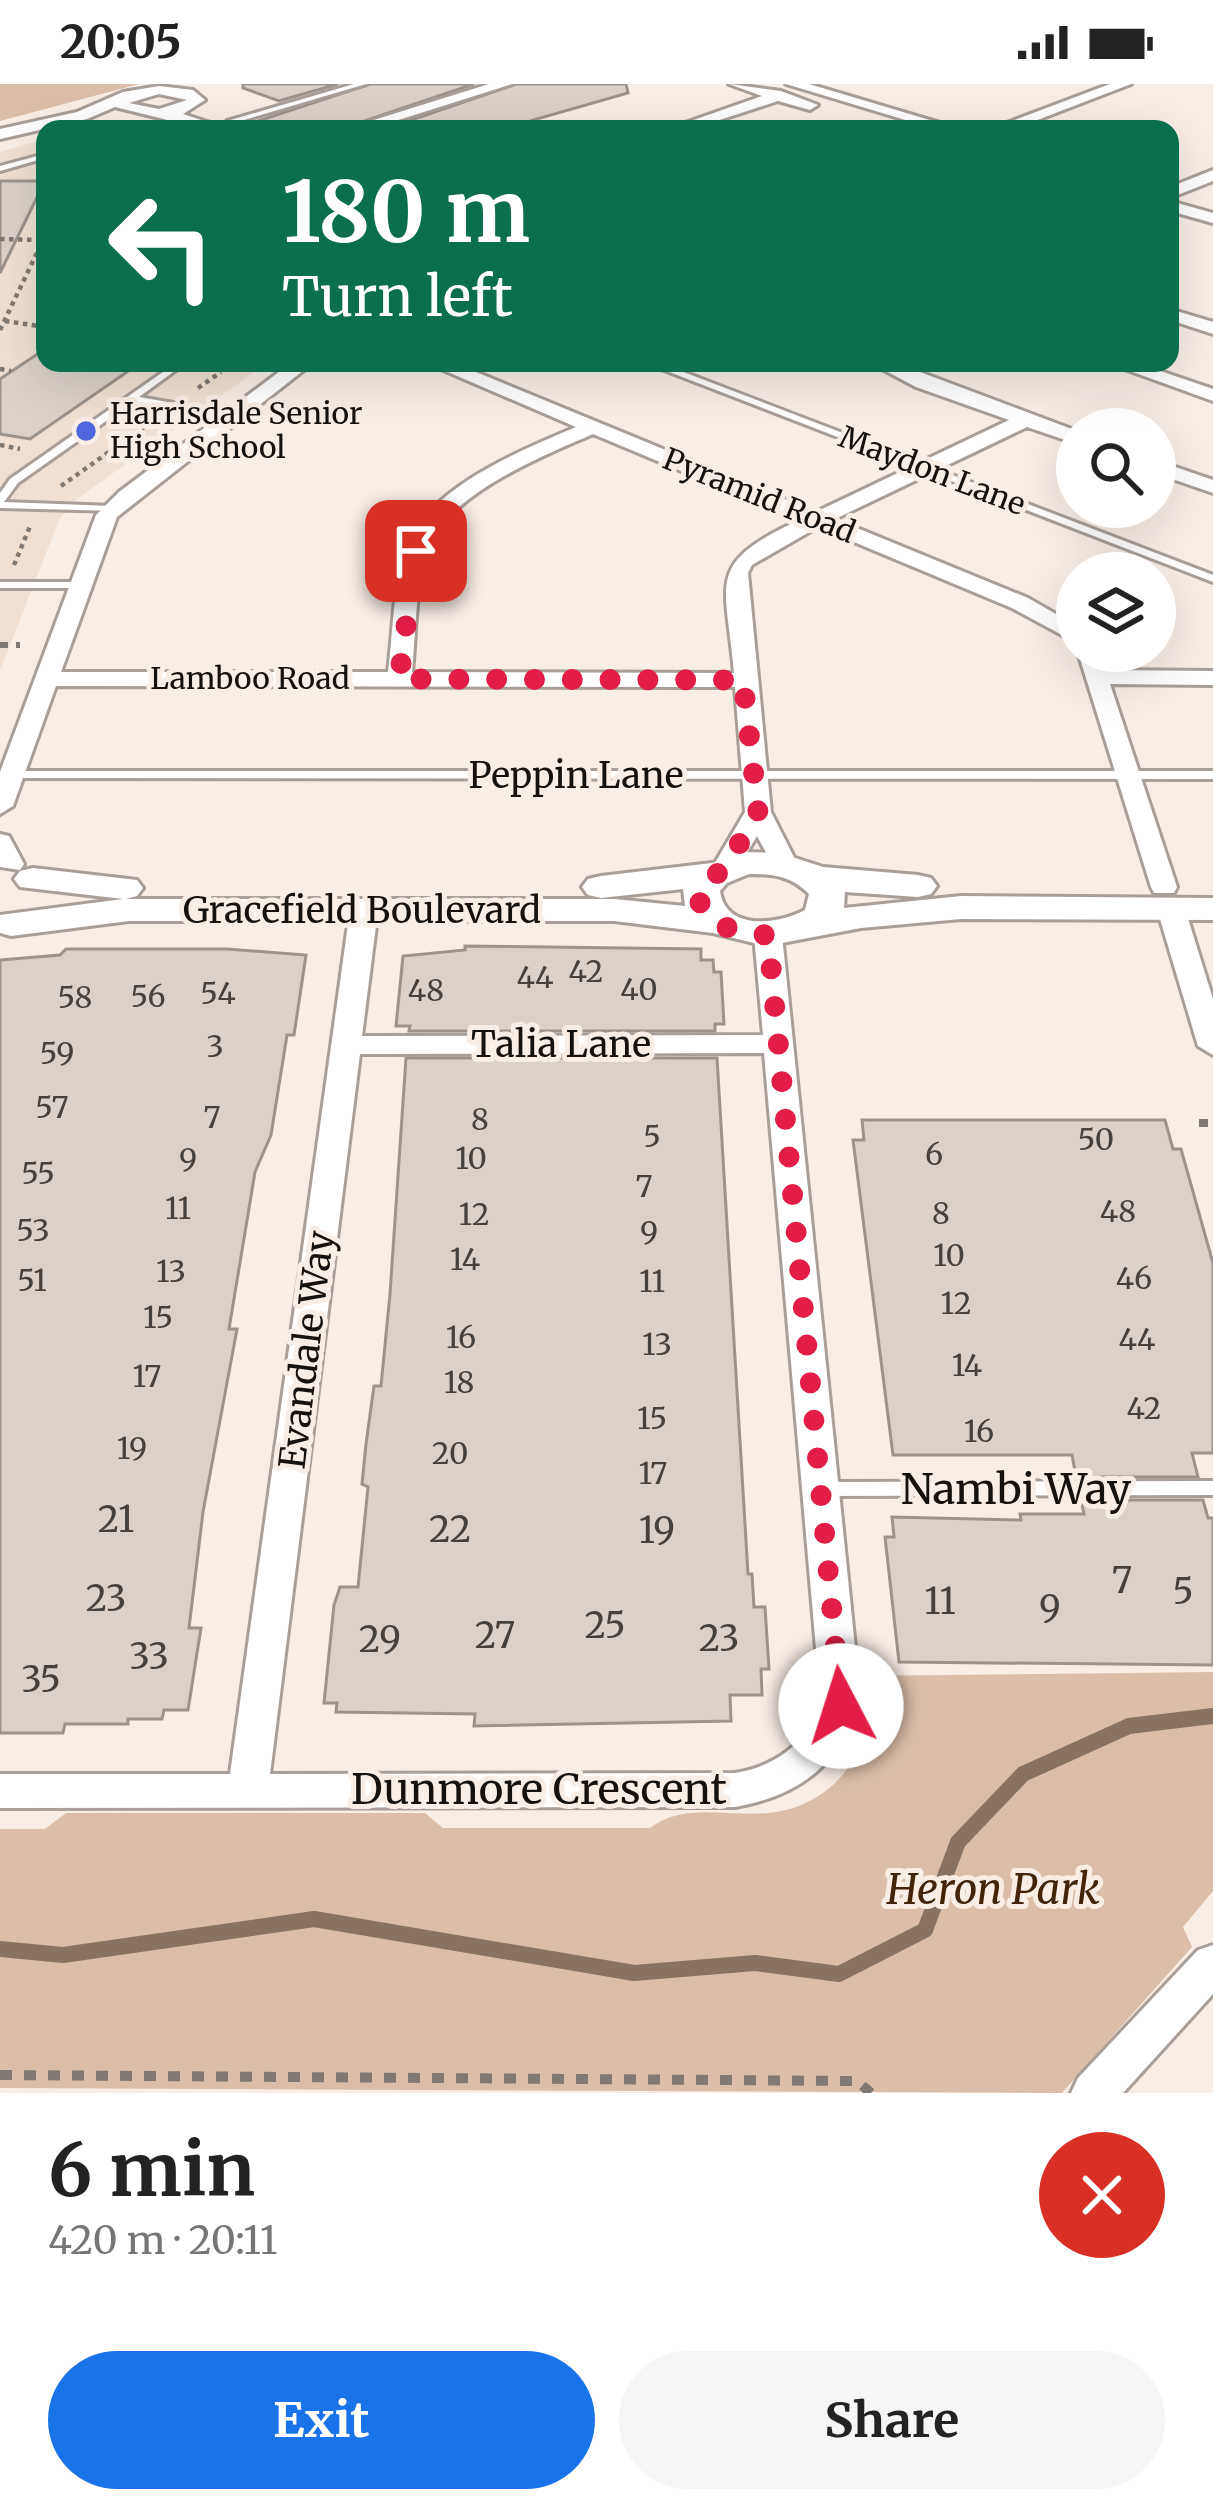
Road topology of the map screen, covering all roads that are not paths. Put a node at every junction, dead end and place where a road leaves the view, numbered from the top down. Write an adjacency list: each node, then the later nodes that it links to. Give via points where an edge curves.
1 (362, 84): 14 (lane)
2 (505, 84): 15 (street)
3 (736, 84): 7 (street)
4 (1124, 84): 19 (street)
5 (805, 85): 7 (street); 18 (street)
6 (199, 93): 8 (street, via 159,89); 9 (street, via 181,110); 13 (street)
7 (778, 96): 16 (street); 17 (street)
8 (122, 99): 9 (street, via 124,108); 10 (street)
9 (154, 113): 11 (street); 12 (street)
10 (69, 120)
11 (108, 120)
12 (196, 120)
13 (222, 120)
14 (243, 120)
15 (383, 120)
16 (704, 120)
17 (860, 120)
18 (922, 120)
19 (1025, 120)
20 (36, 129): 22 (street)
21 (36, 131): 22 (street)
22 (0, 138)
23 (36, 159): 24 (lane)
24 (0, 169)
25 (1213, 175): 26 (street)
26 (1179, 190)
27 (1179, 209): 28 (street)
28 (1213, 218)
29 (1179, 317): 30 (street)
30 (1213, 328)
31 (167, 372): 39 (lane)
32 (291, 372): 40 (street)
33 (459, 372): 43 (street, Pyramid Road)
34 (675, 372): 46 (lane, Maydon Lane)
35 (904, 372): 42 (street)
36 (930, 372): 41 (street)
37 (1145, 372): 38 (street)
38 (1213, 395)
39 (131, 399): 40 (lane); 50 (lane, via 11,484)
40 (230, 416): 51 (street)
41 (1056, 417)
42 (1026, 420): 44 (street); 46 (street)
43 (593, 427): 52 (street, Pyramid Road); 61 (street, via 491,471 429,528 416,551)
44 (1056, 431)
45 (1176, 459): 47 (street)
46 (926, 468): 52 (street); 53 (lane, Maydon Lane)
47 (1213, 472)
48 (1176, 474): 49 (street)
49 (1213, 487)
50 (0, 503): 51 (lane)
51 (112, 509): 55 (street)
52 (817, 520): 56 (street, Pyramid Road); 62 (street, via 757,550 737,572)
53 (1213, 579)
54 (3, 585): 55 (lane)
55 (78, 585): 60 (street)
56 (1056, 624)
57 (1096, 672): 58 (street)
58 (1098, 677): 59 (street); 66 (street)
59 (1213, 678)
60 (44, 679): 61 (street, Lamboo Road); 64 (street)
61 (399, 679): 62 (street, Lamboo Road)
62 (743, 680): 63 (street)
63 (754, 774): 64 (lane, Peppin Lane); 66 (lane, Peppin Lane); 68 (street)
64 (10, 775): 67 (street)
65 (1213, 775): 66 (lane, Peppin Lane)
66 (1126, 776): 74 (street)
67 (0, 806)
68 (758, 812): 70 (street); 71 (street)
69 (11, 862): 70 (street, Gracefield Boulevard, via 130,888 610,887); 79 (street, via 37,896)
70 (719, 871): 71 (street, Gracefield Boulevard, via 744,863); 77 (street, via 698,897)
71 (800, 871): 73 (street); 78 (street, via 828,894)
72 (1213, 887): 74 (street)
73 (977, 898): 74 (street); 78 (street)
74 (1168, 898): 75 (street); 83 (street)
75 (1213, 909)
76 (364, 910): 77 (street, Gracefield Boulevard, via 614,910); 79 (street, Gracefield Boulevard, via 96,911); 82 (street, Evandale Way)
77 (713, 920): 80 (street, Gracefield Boulevard)
78 (812, 925): 80 (street)
79 (6, 927)
80 (768, 935): 81 (street, Dunmore Crescent)
81 (777, 1044): 82 (street, Talia Lane); 85 (street, Dunmore Crescent)
82 (345, 1045): 86 (street, Evandale Way)
83 (1213, 1046)
84 (1213, 1488): 85 (lane, Nambi Way)
85 (820, 1489): 86 (street, Dunmore Crescent, via 841,1706 830,1736 784,1777 735,1790)
86 (248, 1790): 87 (street, Dunmore Crescent)
87 (0, 1791)
88 (1213, 1964): 89 (street)
89 (1094, 2093)

